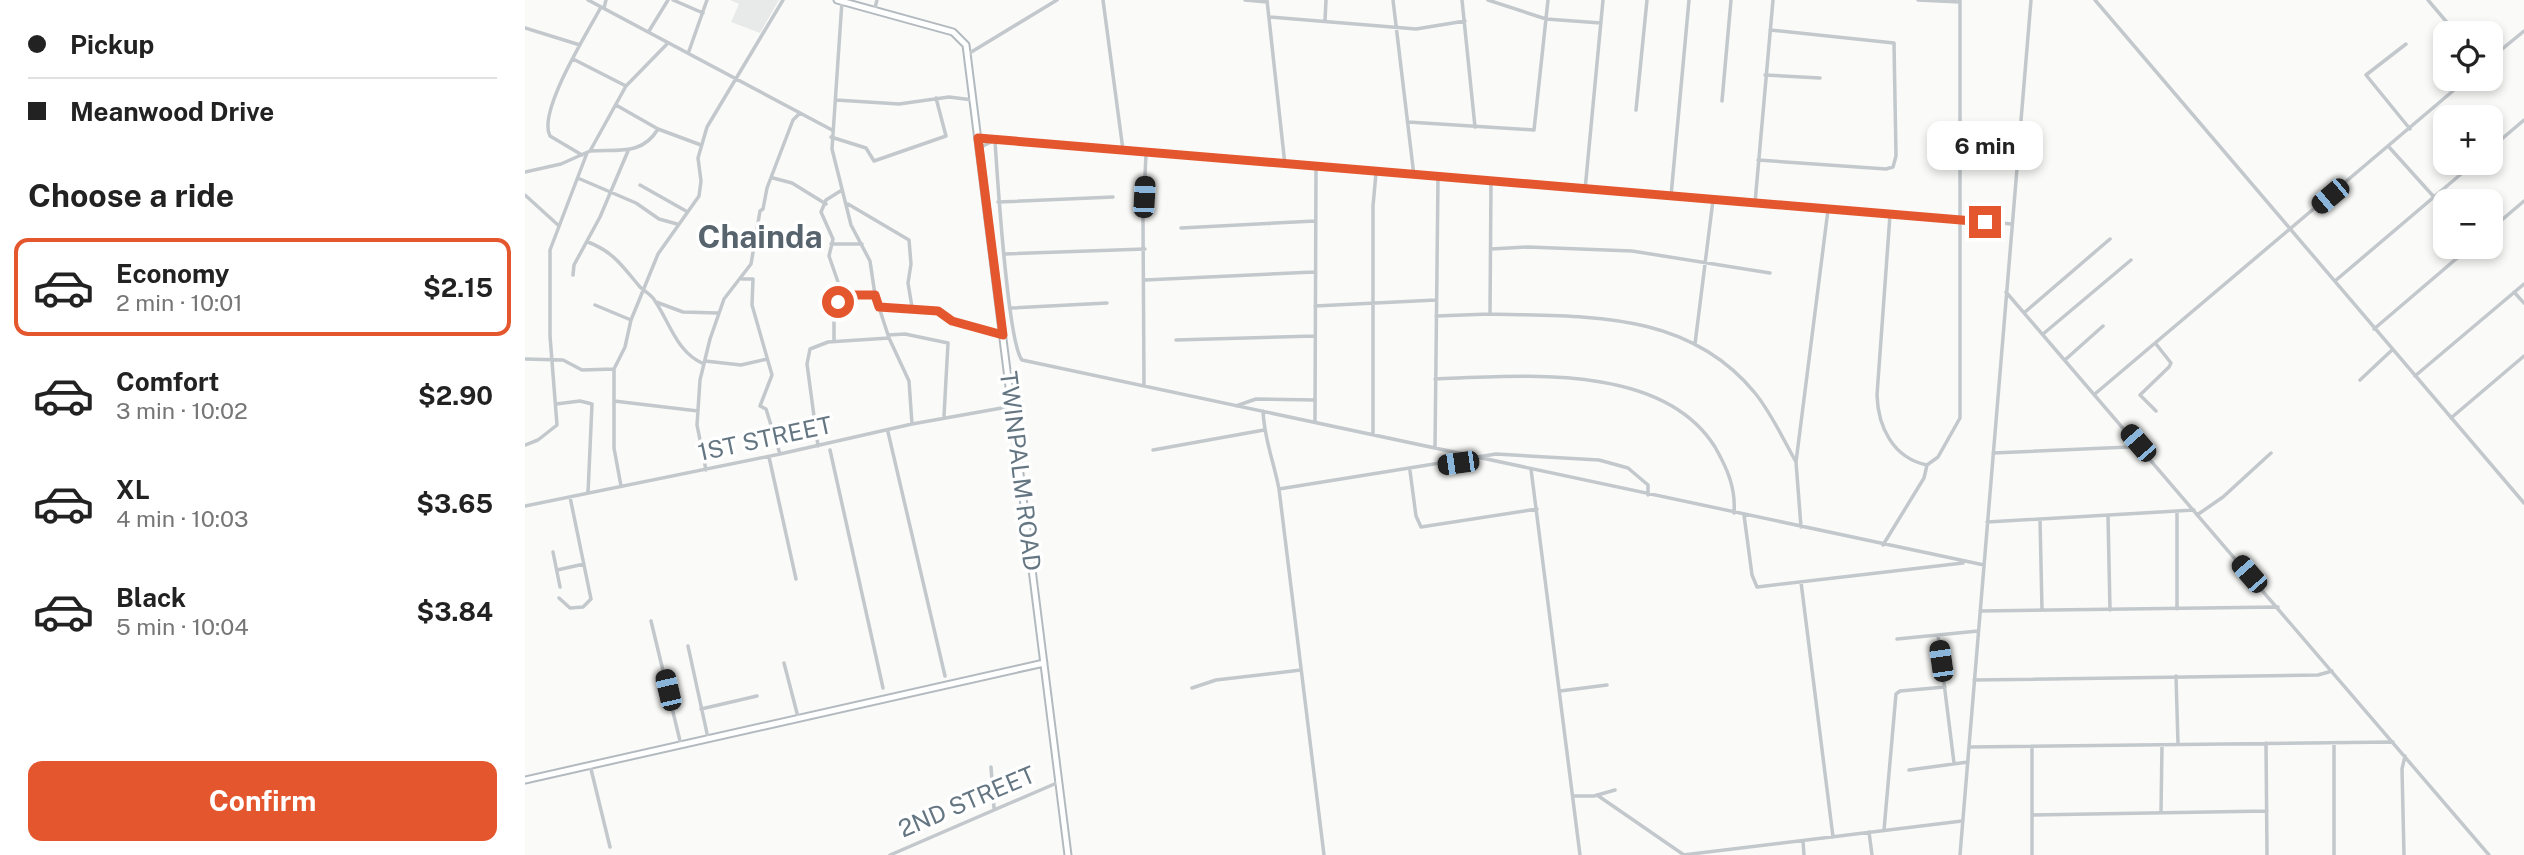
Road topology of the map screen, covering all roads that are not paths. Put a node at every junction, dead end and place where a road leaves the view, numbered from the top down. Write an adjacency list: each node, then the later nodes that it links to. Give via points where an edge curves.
1 (588, 0): 27 (street)
2 (606, 0): 27 (street)
3 (671, 0): 29 (street); 39 (street)
4 (708, 0): 29 (street)
5 (783, 0): 49 (street)
6 (877, 0): 28 (street)
7 (1057, 0): 46 (street)
8 (1103, 0): 74 (street)
9 (1245, 0): 25 (street)
10 (1326, 0): 32 (street)
11 (1393, 0): 36 (street)
12 (1462, 0): 33 (street)
13 (1488, 0): 31 (street)
14 (1548, 0): 31 (street)
15 (1603, 0): 35 (street)
16 (1647, 0): 58 (street)
17 (1689, 0): 95 (street)
18 (1731, 0): 56 (street)
19 (1773, 0): 38 (street)
20 (1918, 0): 26 (street)
21 (2031, 0): 113 (street)
22 (2095, 0): 115 (street)
23 (2428, 0): 34 (street)
24 (839, 1): 28 (main road); 54 (street)
25 (1267, 1): 30 (street)
26 (1960, 1): 109 (street)
27 (603, 8): 39 (street); 43 (street)
28 (874, 11): 46 (main road, TWINPALM ROAD, via 953,32)
29 (703, 13): 45 (street)
30 (1270, 17): 32 (street); 79 (street)
31 (1546, 19): 35 (street); 62 (street, via 1534,130)
32 (1325, 21): 36 (street)
33 (1465, 21): 36 (street, via 1427,28); 62 (street)
34 (2446, 21)
35 (1601, 23): 92 (street)
36 (1396, 27): 61 (street)
37 (525, 28): 43 (street)
38 (1770, 30): 48 (street); 78 (street, via 1895,44 1896,156 1893,167 1886,169)
39 (649, 31): 41 (street)
40 (2524, 31): 44 (street)
41 (669, 42): 45 (street); 51 (street)
42 (2406, 44): 64 (street, via 2367,78)
43 (580, 46): 47 (street)
44 (2503, 48)
45 (689, 51): 49 (street)
46 (968, 54): 55 (main road, TWINPALM ROAD)
47 (573, 59): 51 (street); 77 (street, via 545,122 550,136)
48 (1765, 75): 50 (street); 78 (street)
49 (736, 76): 59 (street); 70 (street, via 706,127)
50 (1820, 78)
51 (626, 86): 57 (street)
52 (2453, 91): 64 (street)
53 (936, 99): 54 (street, via 899,104); 55 (street); 66 (street, via 946,136 894,155 874,161 866,148)
54 (837, 100): 65 (street)
55 (973, 100): 67 (main road, TWINPALM ROAD)
56 (1721, 101)
57 (616, 105): 63 (street); 75 (street)
58 (1636, 110)
59 (800, 113): 65 (street); 85 (street, via 793,120)
60 (2524, 120): 68 (street)
61 (1408, 122): 62 (street); 84 (street)
62 (1475, 127)
63 (658, 129): 70 (street); 73 (street, via 648,143)
64 (2410, 129): 71 (street)
65 (832, 130): 66 (street)
66 (831, 136): 91 (street)
67 (978, 138): 69 (street); 72 (main road, TWINPALM ROAD)
68 (2503, 138)
69 (995, 141): 72 (street); 74 (street); 101 (street)
70 (701, 145): 106 (street, via 701,188 697,202)
71 (2389, 147): 96 (street); 115 (street)
72 (979, 148): 156 (main road, TWINPALM ROAD)
73 (628, 151): 75 (street); 93 (street)
74 (1123, 151): 76 (street)
75 (589, 152): 77 (street); 87 (street)
76 (1146, 153): 79 (street); 120 (street)
77 (582, 156): 81 (street)
78 (1758, 160): 102 (street)
79 (1285, 165): 80 (street)
80 (1316, 168): 82 (street); 110 (street)
81 (525, 172)
82 (1376, 173): 84 (street); 143 (street)
83 (2460, 175): 90 (street)
84 (1414, 176): 86 (street)
85 (773, 178): 103 (street, via 792,183); 129 (street, via 760,211 751,264)
86 (1438, 178): 88 (street); 138 (street)
87 (580, 179): 93 (street); 112 (street)
88 (1491, 182): 92 (street); 121 (street)
89 (640, 185): 106 (street)
90 (2443, 189)
91 (842, 190): 103 (street); 104 (street)
92 (1585, 190): 95 (street)
93 (611, 192): 111 (street); 117 (street)
94 (525, 195): 112 (street)
95 (1671, 196): 99 (street)
96 (2433, 196)
97 (1113, 197): 101 (street)
98 (2433, 198): 131 (street)
99 (1713, 200): 102 (street); 125 (street)
100 (2524, 201): 108 (street)
101 (998, 202): 122 (street)
102 (1755, 203): 105 (street)
103 (826, 204): 118 (street, via 821,212 831,230)
104 (848, 204): 119 (street, via 851,225); 146 (street, via 909,240)
105 (1828, 210): 107 (street); 202 (street)
106 (687, 212): 111 (street)
107 (1890, 215): 109 (street); 203 (street, via 1879,413 1888,438 1901,455)
108 (2503, 219)
109 (1959, 220): 113 (street); 203 (street, via 1960,418 1938,457)
110 (1316, 221): 114 (street); 126 (street)
111 (677, 224): 133 (street)
112 (558, 225): 166 (street, via 548,274)
113 (2012, 225): 134 (street)
114 (1181, 228)
115 (2290, 229): 131 (street); 161 (street)
116 (2110, 239): 148 (street)
117 (588, 243): 128 (street); 133 (street, via 610,251)
118 (831, 244): 119 (street); 136 (street, via 829,261)
119 (862, 244): 137 (street, via 872,268)
120 (1145, 249): 122 (street); 130 (street)
121 (1491, 249): 125 (street, via 1594,248); 150 (street)
122 (1005, 254): 147 (street)
123 (2456, 259): 154 (street)
124 (2131, 260): 155 (street)
125 (1705, 263): 127 (street); 162 (street)
126 (1315, 272): 130 (street); 144 (street)
127 (1770, 273)
128 (573, 275)
129 (742, 279): 149 (street); 167 (street, via 753,279 752,304)
130 (1145, 280): 174 (street)
131 (2335, 281): 154 (street)
132 (2524, 284): 135 (street)
133 (643, 290): 139 (street); 152 (street)
134 (2006, 292): 148 (street); 197 (street)
135 (2514, 292): 141 (street); 171 (street)
136 (840, 295): 137 (street); 160 (street)
137 (875, 295): 145 (street)
138 (1436, 300): 143 (street); 151 (street)
139 (656, 302): 149 (street, via 683,312); 169 (street, via 688,355)
140 (1107, 303): 147 (street)
141 (2524, 303)
142 (595, 305): 152 (street)
143 (1375, 305): 144 (street); 190 (street)
144 (1315, 306): 157 (street)
145 (879, 307): 146 (street); 158 (street)
146 (912, 307): 156 (street, via 938,311 952,321)
147 (1011, 308): 174 (street, via 1022,360)
148 (2025, 312): 155 (street)
149 (718, 313): 169 (street)
150 (1490, 314): 151 (street); 162 (street, via 1620,321 1664,329)
151 (1436, 316): 172 (street)
152 (631, 320): 170 (street)
153 (2103, 326): 168 (street)
154 (2374, 329): 163 (street)
155 (2043, 334): 168 (street)
156 (1003, 335): 179 (main road, TWINPALM ROAD)
157 (1315, 336): 159 (street); 176 (street)
158 (889, 337): 160 (street); 184 (street, via 905,334 948,343); 187 (street, via 909,381)
159 (1176, 340)
160 (834, 341): 193 (street, via 810,349 807,363)
161 (2156, 343): 175 (street); 183 (street, via 2171,363 2140,397)
162 (1695, 344): 202 (street, via 1757,395)
163 (2393, 349): 171 (street); 173 (street)
164 (2524, 356): 185 (street)
165 (525, 359): 166 (street)
166 (553, 359): 170 (street, via 582,370); 178 (street)
167 (767, 359): 169 (street, via 741,365); 199 (street, via 772,375 760,400)
168 (2066, 359): 175 (street)
169 (705, 362): 181 (street)
170 (614, 369): 177 (street)
171 (2415, 376): 185 (street)
172 (1435, 379): 194 (street); 216 (street, via 1581,380 1635,389 1660,399 1685,414 1709,438 1731,480)
173 (2360, 380)
174 (1144, 386): 180 (street)
175 (2096, 393): 191 (street)
176 (1315, 400): 180 (street, via 1256,399); 186 (street)
177 (614, 401): 181 (street); 207 (street, via 614,448)
178 (556, 404): 192 (street, via 556,427); 209 (street, via 592,404)
179 (1013, 406): 184 (street, 1ST STREET); 244 (main road, TWINPALM ROAD)
180 (1235, 406): 182 (street)
181 (698, 411): 205 (street)
182 (1263, 411): 186 (street); 188 (street)
183 (2156, 411)
184 (944, 417): 187 (street, 1ST STREET)
185 (2451, 418): 212 (street)
186 (1315, 422): 190 (street)
187 (912, 424): 193 (street, 1ST STREET)
188 (1264, 430): 196 (street); 208 (street)
189 (888, 432): 247 (street)
190 (1373, 434): 194 (street)
191 (2138, 443): 197 (street); 215 (street)
192 (525, 445)
193 (818, 446): 199 (street, 1ST STREET)
194 (1435, 448): 201 (street)
195 (830, 450): 252 (street)
196 (1153, 450)
197 (1993, 453): 221 (street)
198 (2271, 453): 215 (street, via 2212,506)
199 (780, 454): 200 (street, 1ST STREET)
200 (768, 457): 205 (street, 1ST STREET); 229 (street)
201 (1477, 458): 204 (street); 206 (street); 210 (street, via 1496,454 1612,463 1638,474 1647,482)
202 (1796, 462): 222 (street)
203 (1927, 466): 223 (street)
204 (1531, 469): 210 (street); 214 (street)
205 (706, 470): 207 (street, 1ST STREET)
206 (1410, 470): 208 (street); 214 (street, via 1421,527)
207 (621, 486): 209 (street, 1ST STREET)
208 (1279, 489): 245 (street)
209 (588, 493): 211 (street, 1ST STREET)
210 (1648, 495): 216 (street)
211 (570, 497): 213 (street, 1ST STREET); 226 (street)
212 (2524, 503)
213 (525, 506)
214 (1537, 509): 254 (street)
215 (2196, 512): 217 (street); 233 (street)
216 (1734, 513): 218 (street)
217 (2177, 513): 219 (street); 234 (street)
218 (1744, 515): 222 (street); 230 (street, via 1754,584)
219 (2108, 516): 220 (street); 236 (street)
220 (2040, 519): 221 (street); 235 (street)
221 (1987, 522): 227 (street)
222 (1801, 527): 223 (street)
223 (1883, 545): 225 (street)
224 (553, 552): 228 (street)
225 (1968, 563): 227 (street); 230 (street)
226 (584, 564): 228 (street); 232 (street, via 591,599 583,607 570,608)
227 (1984, 565): 237 (street)
228 (557, 570): 231 (street)
229 (796, 579)
230 (1801, 582): 285 (street)
231 (560, 587)
232 (559, 598)
233 (2278, 607): 234 (street); 246 (street)
234 (2177, 608): 236 (street)
235 (2042, 610): 236 (street); 237 (street)
236 (2110, 610)
237 (1980, 611): 239 (street)
238 (651, 621): 263 (street)
239 (1978, 631): 240 (street); 249 (street)
240 (1938, 635): 241 (street); 251 (street)
241 (1897, 639)
242 (688, 646): 256 (street)
243 (784, 663): 257 (street)
244 (1044, 663): 257 (main road); 274 (main road, TWINPALM ROAD)
245 (1301, 670): 253 (street, via 1216,680); 290 (street)
246 (2332, 670): 248 (street, via 2318,675); 259 (street)
247 (945, 676)
248 (2176, 676): 249 (street); 262 (street)
249 (1974, 680): 266 (street)
250 (1607, 685): 254 (street)
251 (1945, 687): 269 (street); 283 (street, via 1896,694)
252 (883, 688)
253 (1192, 688)
254 (1560, 691): 277 (street)
255 (757, 696): 256 (street)
256 (701, 709): 258 (street)
257 (798, 717): 258 (main road)
258 (708, 738): 263 (main road)
259 (2393, 742): 261 (street); 267 (street)
260 (2266, 743): 261 (street); 262 (street); 279 (street)
261 (2335, 743): 298 (street)
262 (2178, 744): 264 (street)
263 (681, 745): 270 (main road)
264 (2162, 745): 265 (street); 280 (street)
265 (2032, 746): 266 (street); 281 (street)
266 (1969, 747): 268 (street)
267 (2405, 756): 299 (street); 300 (street)
268 (1968, 762): 269 (street); 282 (street)
269 (1954, 763): 272 (street)
270 (590, 765): 273 (main road); 287 (street)
271 (991, 767): 278 (street)
272 (1909, 770)
273 (525, 780)
274 (1059, 782): 278 (street, 2ND STREET); 289 (main road, TWINPALM ROAD)
275 (1615, 790): 276 (street)
276 (1597, 795): 277 (street); 292 (street)
277 (1574, 796): 291 (street)
278 (994, 808): 288 (street, 2ND STREET)
279 (2267, 811): 280 (street); 297 (street)
280 (2161, 812): 281 (street)
281 (2032, 815): 296 (street)
282 (1962, 821): 283 (street); 295 (street)
283 (1884, 831): 284 (street)
284 (1869, 832): 285 (street); 294 (street)
285 (1833, 837): 286 (street)
286 (1803, 841): 292 (street); 293 (street)
287 (610, 847)
288 (890, 855)
289 (1068, 855)
290 (1324, 855)
291 (1580, 855)
292 (1683, 855)
293 (1804, 855)
294 (1872, 855)
295 (1960, 855)
296 (2032, 855)
297 (2267, 855)
298 (2334, 855)
299 (2404, 855)
300 (2490, 855)

